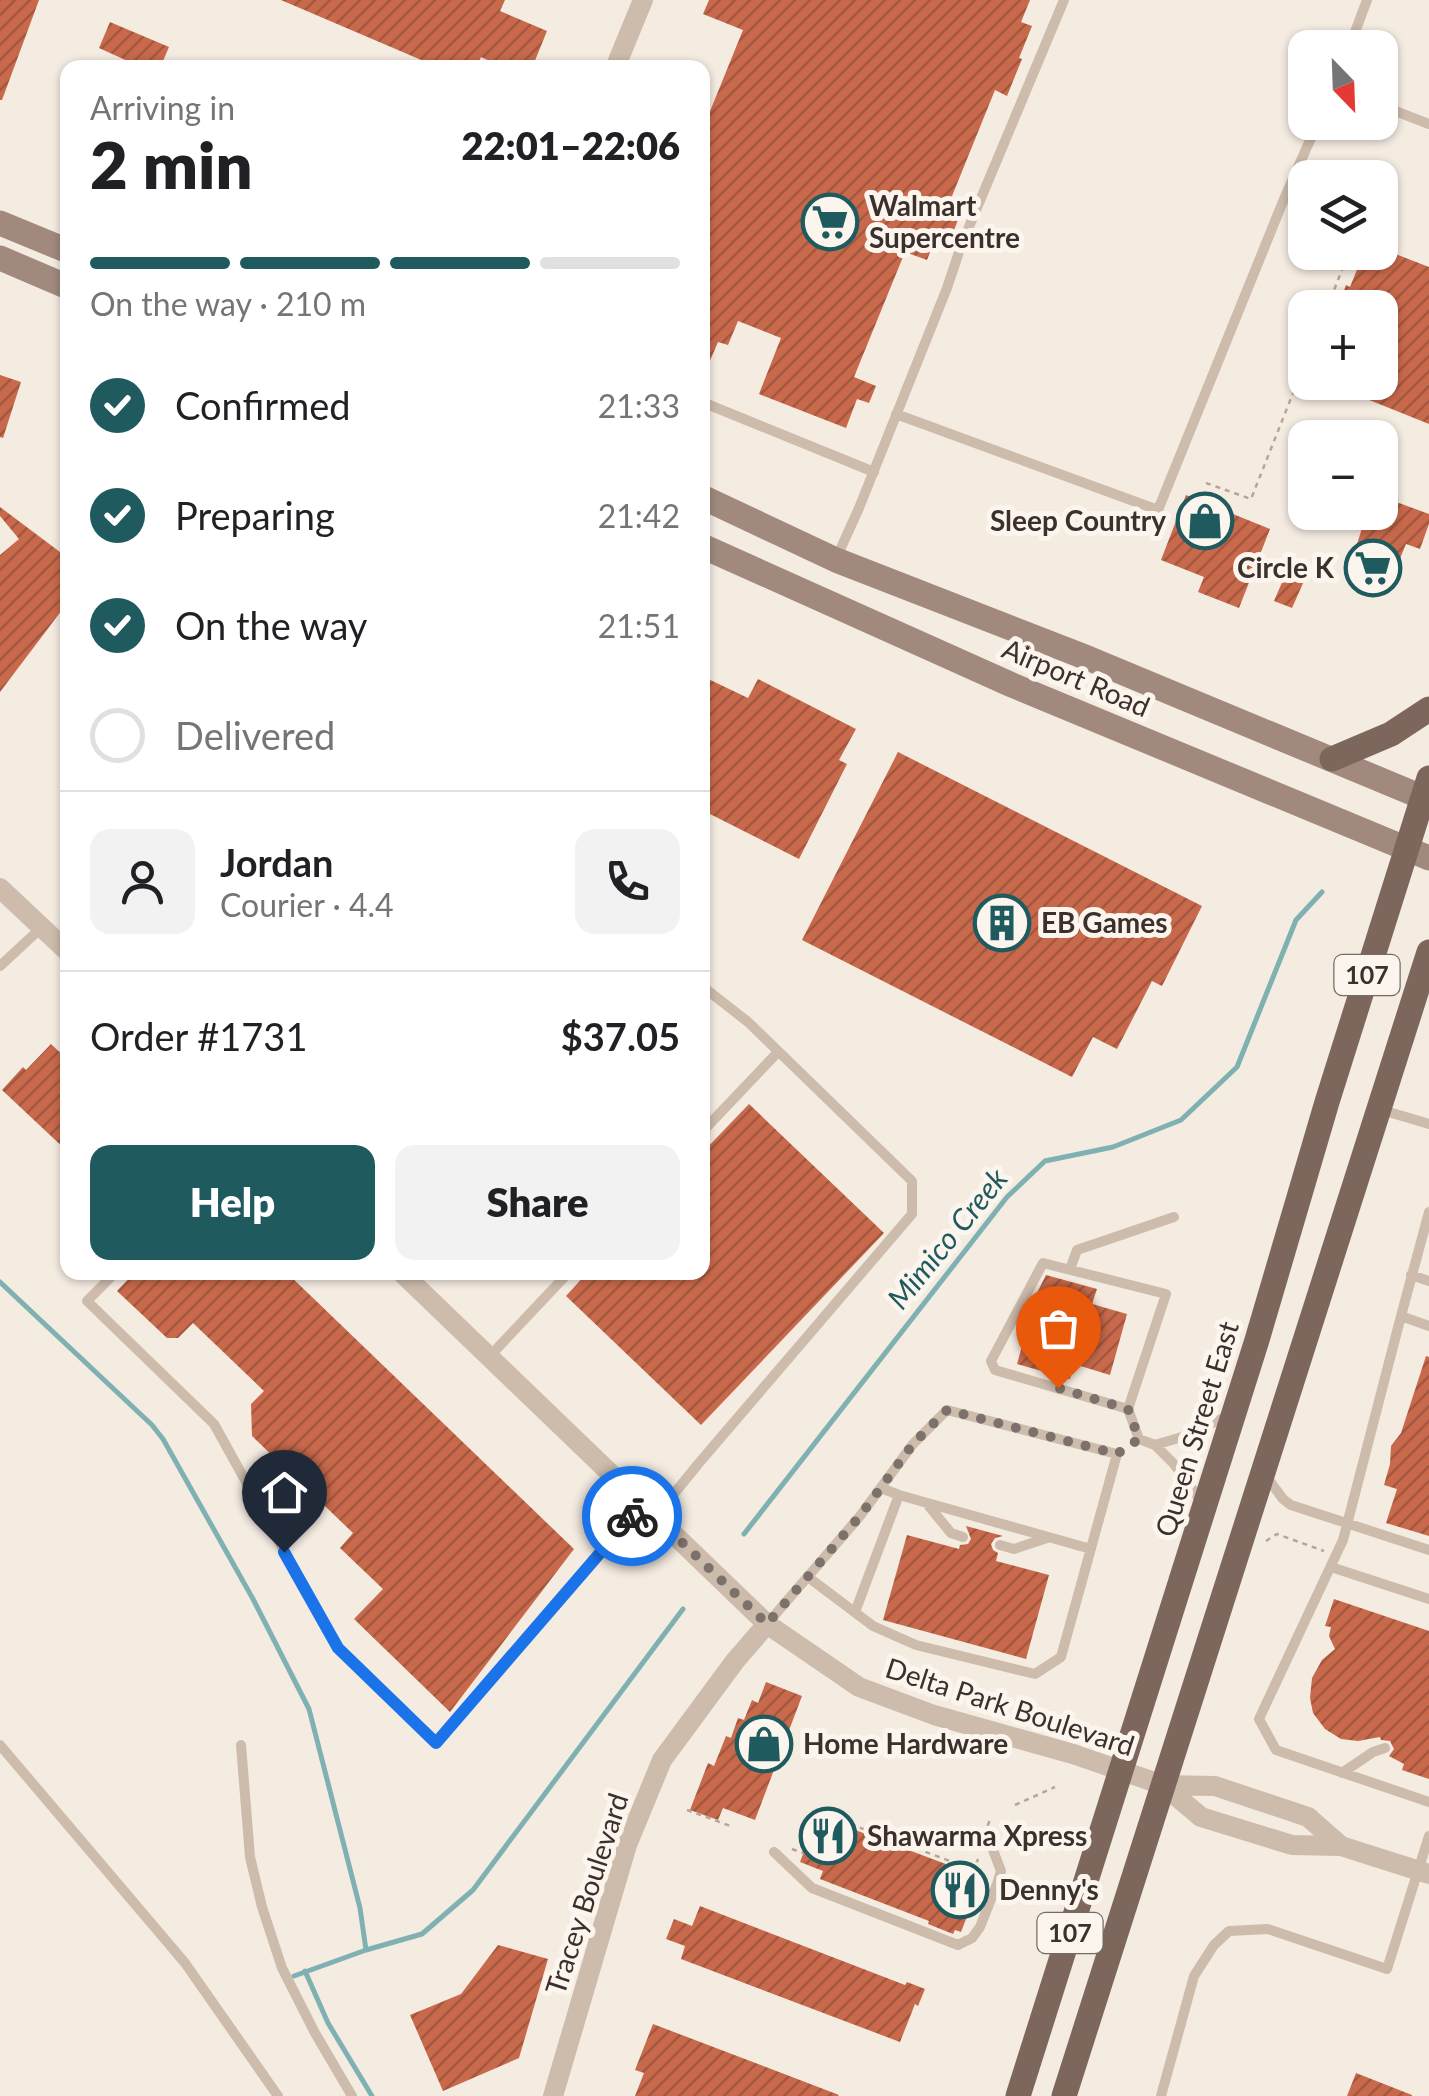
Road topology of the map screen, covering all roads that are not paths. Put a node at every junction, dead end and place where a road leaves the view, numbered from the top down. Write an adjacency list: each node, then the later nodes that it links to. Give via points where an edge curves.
1 (642, 0): 5 (street)
2 (1064, 0): 14 (lane)
3 (1368, 0): 4 (lane)
4 (1356, 30)
5 (618, 60)
6 (1398, 112): 7 (lane)
7 (1429, 124)
8 (1310, 140): 14 (lane, via 1158,510)
9 (0, 222): 10 (main road)
10 (60, 248)
11 (0, 258): 12 (main road)
12 (60, 283)
13 (710, 405): 15 (lane)
14 (896, 414): 15 (lane)
15 (874, 472): 18 (lane)
16 (710, 501): 18 (main road, Airport Road)
17 (710, 550): 22 (main road, Airport Road, via 1012,685)
18 (836, 560): 20 (main road, Airport Road)
19 (1429, 708): 20 (main road, via 1392,734)
20 (1332, 760): 21 (main road, Airport Road)
21 (1427, 792): 22 (main road, Queen Street East / 107)
22 (1418, 854): 46 (main road, Queen Street East / 107)
23 (0, 888): 24 (street)
24 (42, 928): 25 (street); 27 (lane)
25 (60, 945)
26 (1427, 963): 30 (main road, 107)
27 (0, 966)
28 (710, 992): 29 (lane)
29 (778, 1052): 31 (lane); 56 (lane, via 912,1180 912,1214 699,1462)
30 (1380, 1109): 32 (lane); 50 (main road, 107)
31 (710, 1124)
32 (1429, 1124)
33 (1429, 1212): 35 (lane)
34 (1174, 1217): 36 (lane, via 1077,1250)
35 (1424, 1243): 37 (lane)
36 (1070, 1270): 45 (lane, via 1166,1294); 45 (lane, via 1043,1262 991,1362 995,1370)
37 (1411, 1274): 41 (lane); 42 (lane)
38 (109, 1280): 56 (lane, via 88,1302 214,1424 338,1648 436,1743)
39 (409, 1280): 44 (street, Delta Park Boulevard)
40 (561, 1280): 44 (lane)
41 (1429, 1281)
42 (1401, 1316): 43 (lane); 57 (lane)
43 (1429, 1326)
44 (488, 1358): 56 (street, Delta Park Boulevard)
45 (1128, 1409): 47 (lane)
46 (1234, 1413): 48 (lane); 54 (main road, Queen Street East / 107); 55 (main road, via 1243,1431 1227,1484)
47 (1139, 1439): 48 (lane); 49 (lane)
48 (1156, 1445): 54 (lane)
49 (1117, 1454): 51 (lane, via 947,1410); 61 (lane)
50 (1262, 1470): 55 (main road, 107); 57 (lane, via 1291,1505)
51 (881, 1488): 52 (lane); 64 (lane)
52 (899, 1496): 53 (lane); 66 (lane)
53 (926, 1503): 58 (lane, via 951,1533); 59 (lane)
54 (1205, 1506): 71 (main road, Queen Street East / 107)
55 (1250, 1509): 73 (main road, 107)
56 (648, 1511): 67 (street, Delta Park Boulevard)
57 (1348, 1525): 62 (lane); 63 (lane)
58 (963, 1537)
59 (1048, 1537): 60 (lane, via 1014,1549); 61 (lane)
60 (1000, 1545)
61 (1091, 1549): 66 (lane, via 1061,1657 1035,1674 916,1645)
62 (1429, 1550)
63 (1330, 1567): 65 (lane); 72 (lane, via 1260,1720 1276,1750)
64 (808, 1577): 66 (lane); 67 (lane)
65 (1429, 1599)
66 (855, 1612)
67 (767, 1624): 71 (street, Delta Park Boulevard, via 859,1687); 82 (street, Tracey Boulevard, via 662,1760 627,1844)
68 (0, 1744): 80 (lane, via 185,1963)
69 (241, 1745): 81 (lane, via 250,1857 267,1922 282,1968)
70 (1385, 1748): 72 (lane)
71 (1122, 1770): 73 (street, Delta Park Boulevard); 83 (main road, Queen Street East / 107)
72 (1342, 1773): 74 (lane)
73 (1162, 1785): 76 (street, via 1202,1816 1292,1845); 76 (street, via 1215,1786 1308,1817); 84 (main road, 107)
74 (1429, 1802)
75 (1429, 1836): 79 (lane)
76 (1341, 1846): 79 (street)
77 (992, 1850): 78 (lane, via 1000,1870 997,1884 980,1927 958,1945 812,1888)
78 (774, 1852)
79 (1424, 1873): 85 (lane, via 1387,1969 1268,1929 1229,1931 1194,1976)
80 (278, 2096)
81 (352, 2096)
82 (553, 2096)
83 (1018, 2096)
84 (1064, 2096)
85 (1161, 2096)

